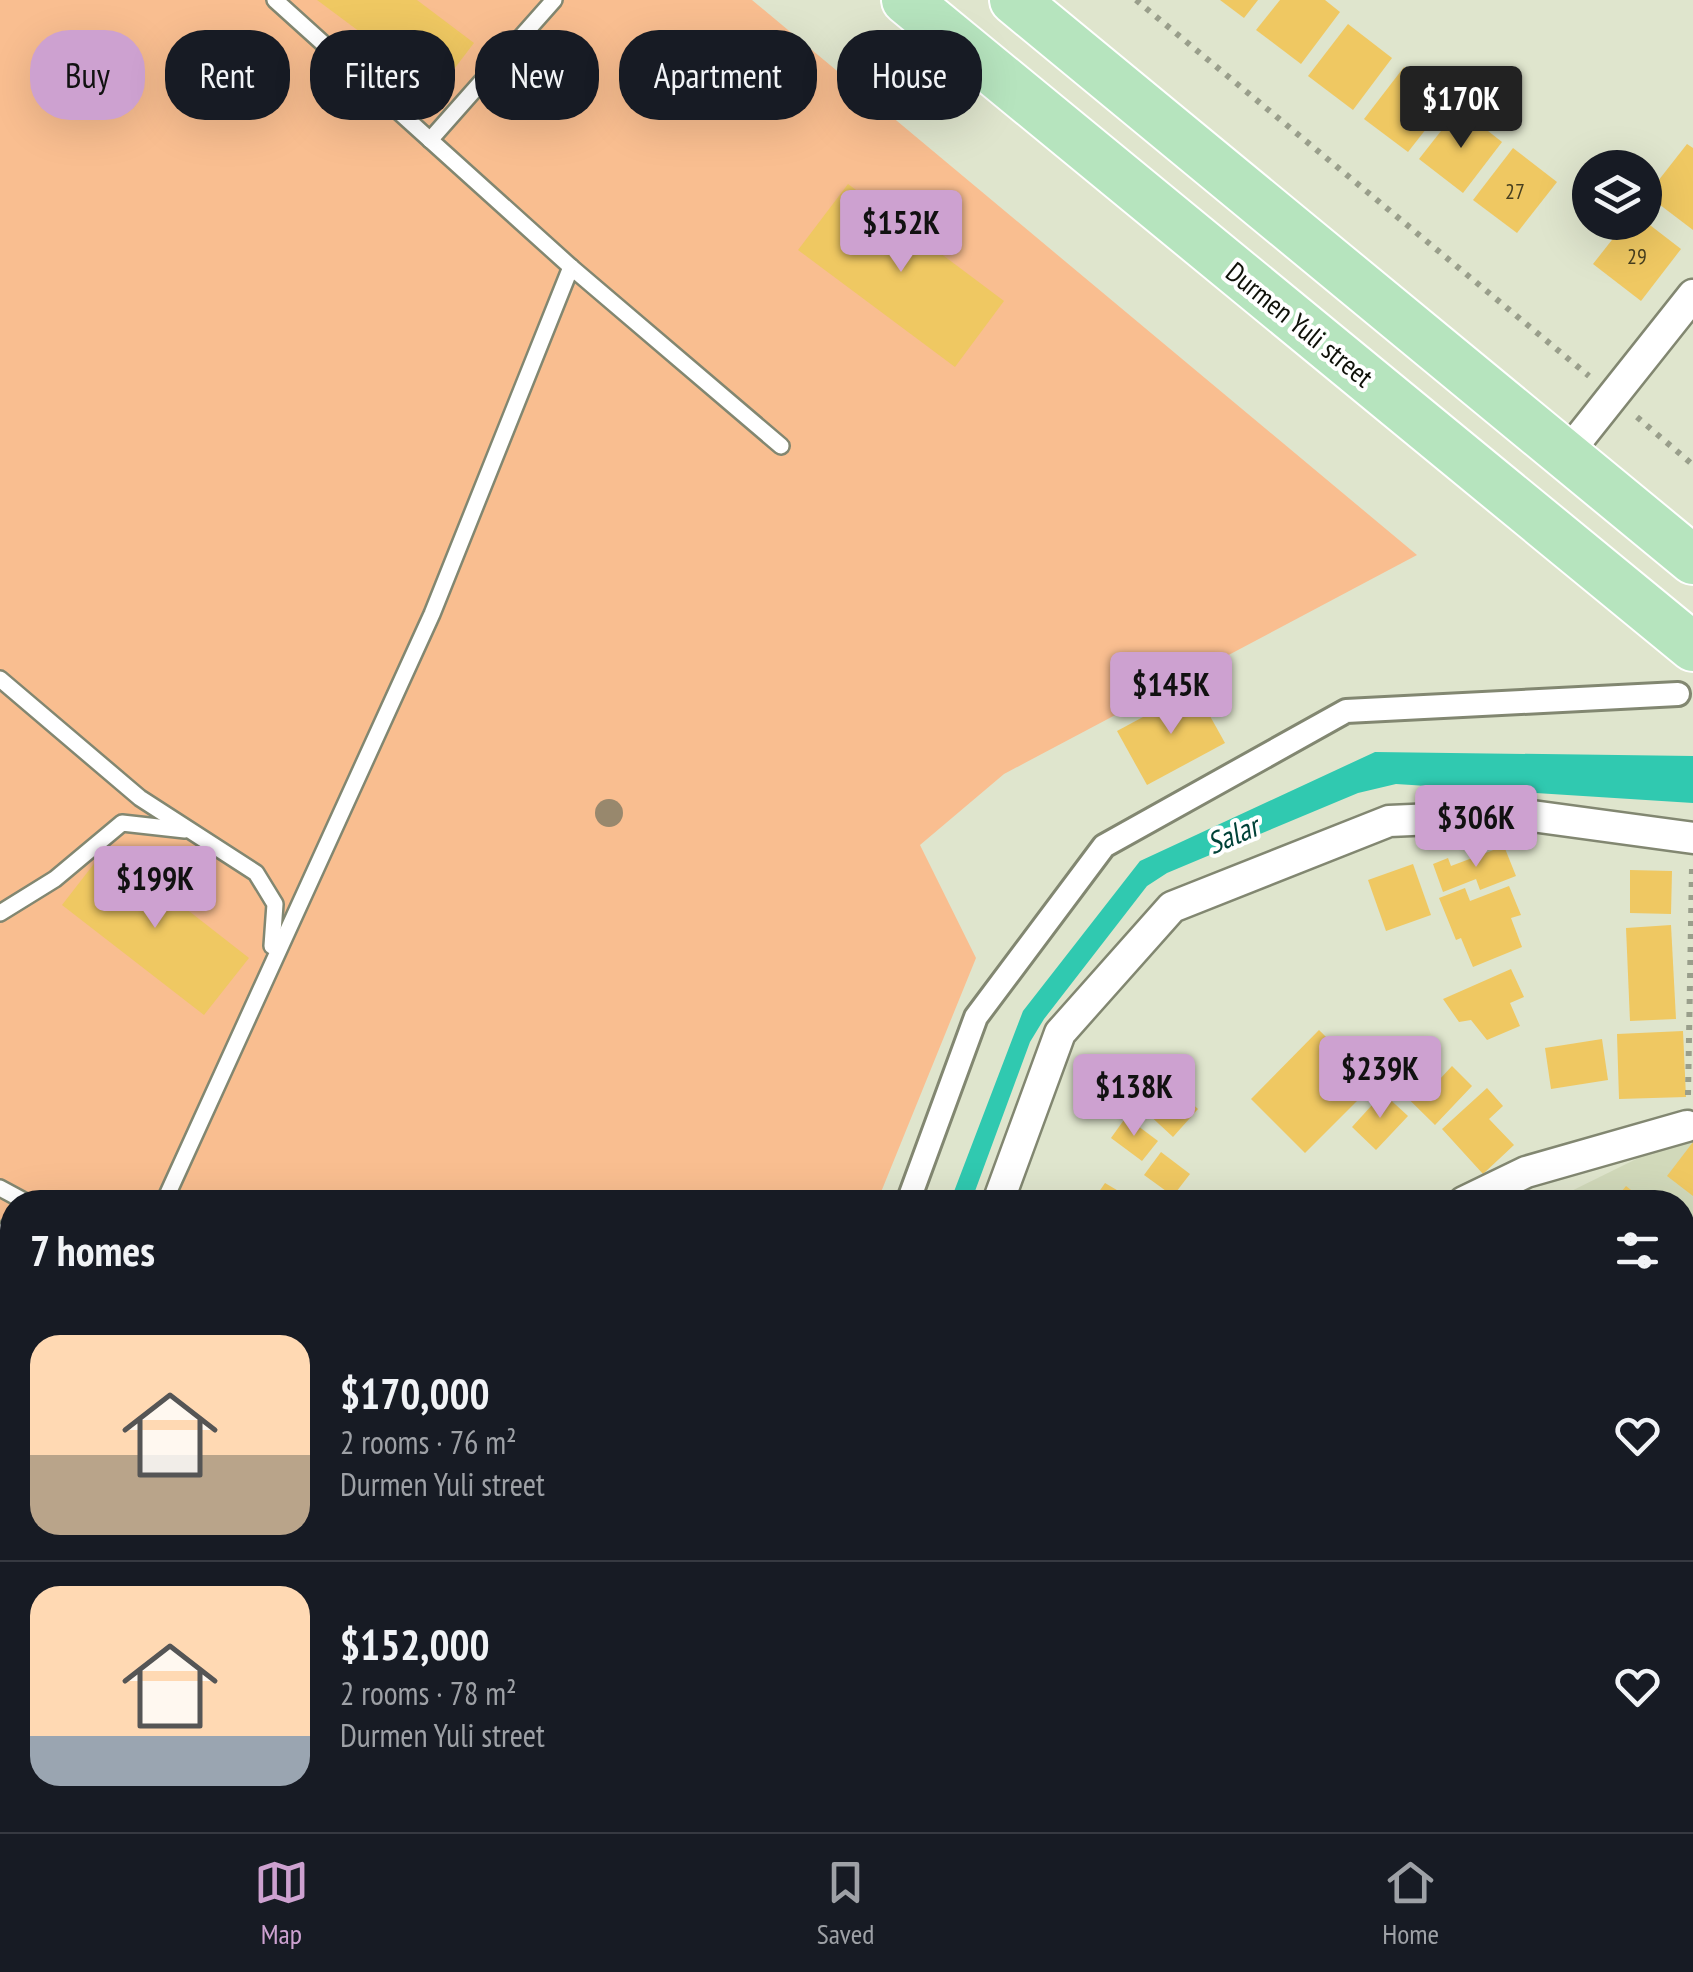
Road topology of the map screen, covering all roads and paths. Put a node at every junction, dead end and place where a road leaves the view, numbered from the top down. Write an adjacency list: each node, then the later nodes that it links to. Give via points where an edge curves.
1 (275, 0): 6 (lane)
2 (554, 0): 6 (lane)
3 (906, 0): 14 (main road, Durmen Yuli street)
4 (1014, 0): 11 (main road)
5 (1136, 0): 9 (path)
6 (430, 140): 7 (lane)
7 (571, 267): 10 (lane); 22 (lane, via 432,614)
8 (1693, 294): 9 (street)
9 (1613, 396): 11 (street); 12 (path)
10 (781, 446)
11 (1566, 455): 13 (main road)
12 (1693, 465)
13 (1693, 560)
14 (1693, 647)
15 (0, 679): 17 (lane)
16 (1678, 694): 25 (street, via 1346,711 1104,846 976,1018)
17 (140, 798): 18 (lane); 19 (lane)
18 (122, 822): 19 (lane); 21 (lane, via 55,880)
19 (187, 830): 22 (lane, via 256,874 272,895 277,913)
20 (1693, 838): 23 (path); 26 (street, via 1525,815 1389,822 1172,907 1060,1033)
21 (0, 914)
22 (268, 969): 24 (lane)
23 (1688, 1126): 27 (street, via 1526,1172)
24 (169, 1190)
25 (912, 1190)
26 (1002, 1190)
27 (1489, 1190)

